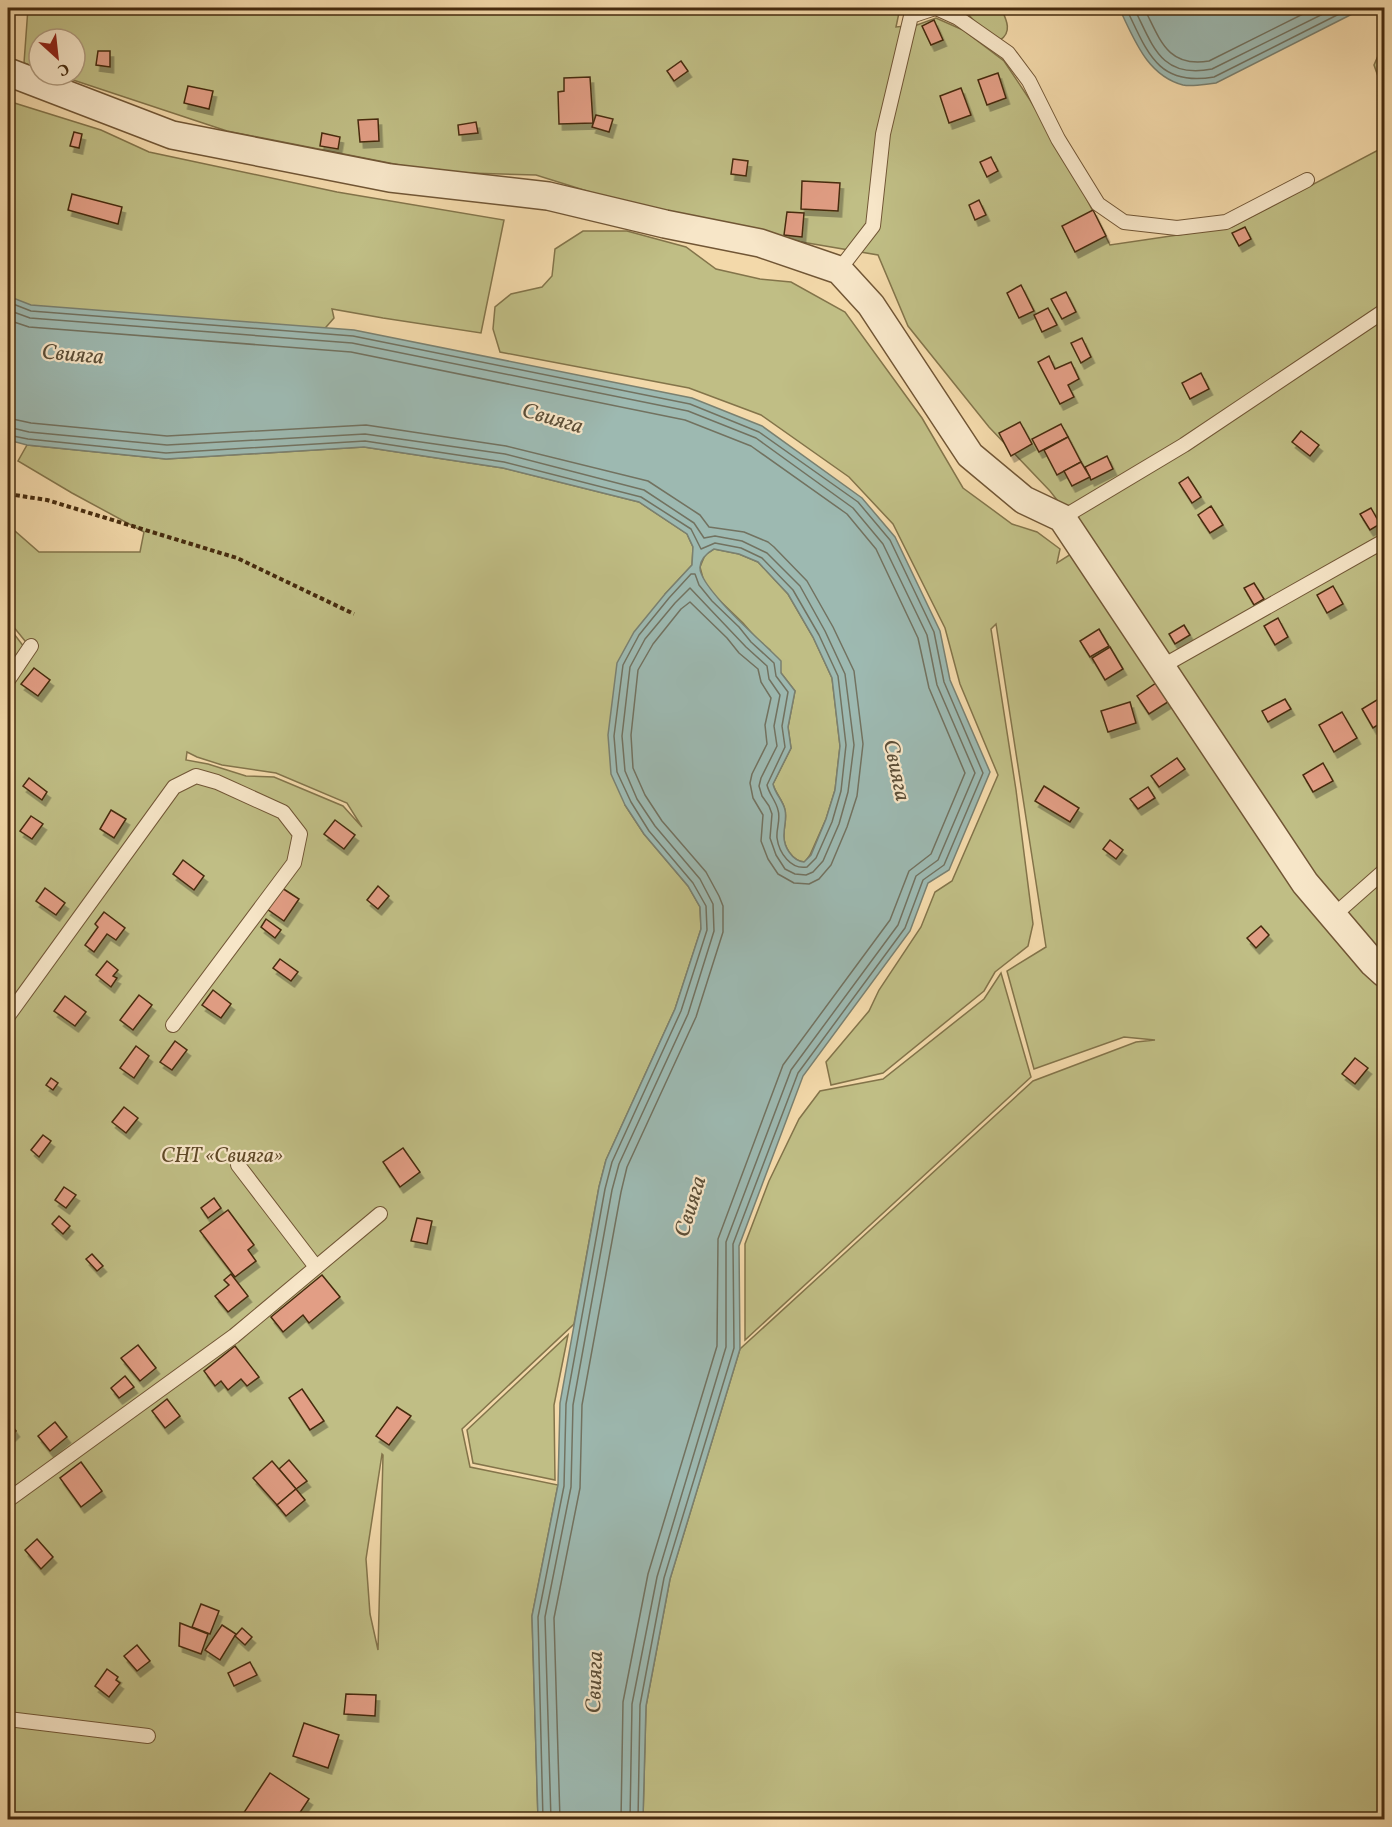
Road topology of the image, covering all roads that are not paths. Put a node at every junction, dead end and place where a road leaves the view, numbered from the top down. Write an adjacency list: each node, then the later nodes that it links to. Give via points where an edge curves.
1 (935, 8): 3 (lane, via 958,18 1008,53 1029,81 1058,139 1098,204 1124,222 1177,228 1226,222); 4 (lane, via 911,16 883,134 873,226)
2 (8, 72): 4 (street, via 172,135 390,178 548,196 760,243)
3 (1308, 180)
4 (839, 270): 6 (street, via 871,304 970,455 1024,500)
5 (1384, 311): 6 (lane, via 1184,445)
6 (1062, 518): 9 (street)
7 (1384, 541): 9 (lane)
8 (31, 646): 10 (lane)
9 (1161, 667): 12 (street, via 1305,883)
10 (8, 680)
11 (1384, 871): 12 (lane)
12 (1333, 916): 13 (street)
13 (1384, 973)
14 (8, 1016): 15 (lane, via 174,787 196,776 283,812 300,834 294,863)
15 (173, 1025)
16 (238, 1165): 18 (lane)
17 (380, 1214): 18 (lane)
18 (316, 1268): 19 (lane, via 234,1336)
19 (8, 1500)
20 (8, 1719): 21 (lane)
21 (148, 1736)

